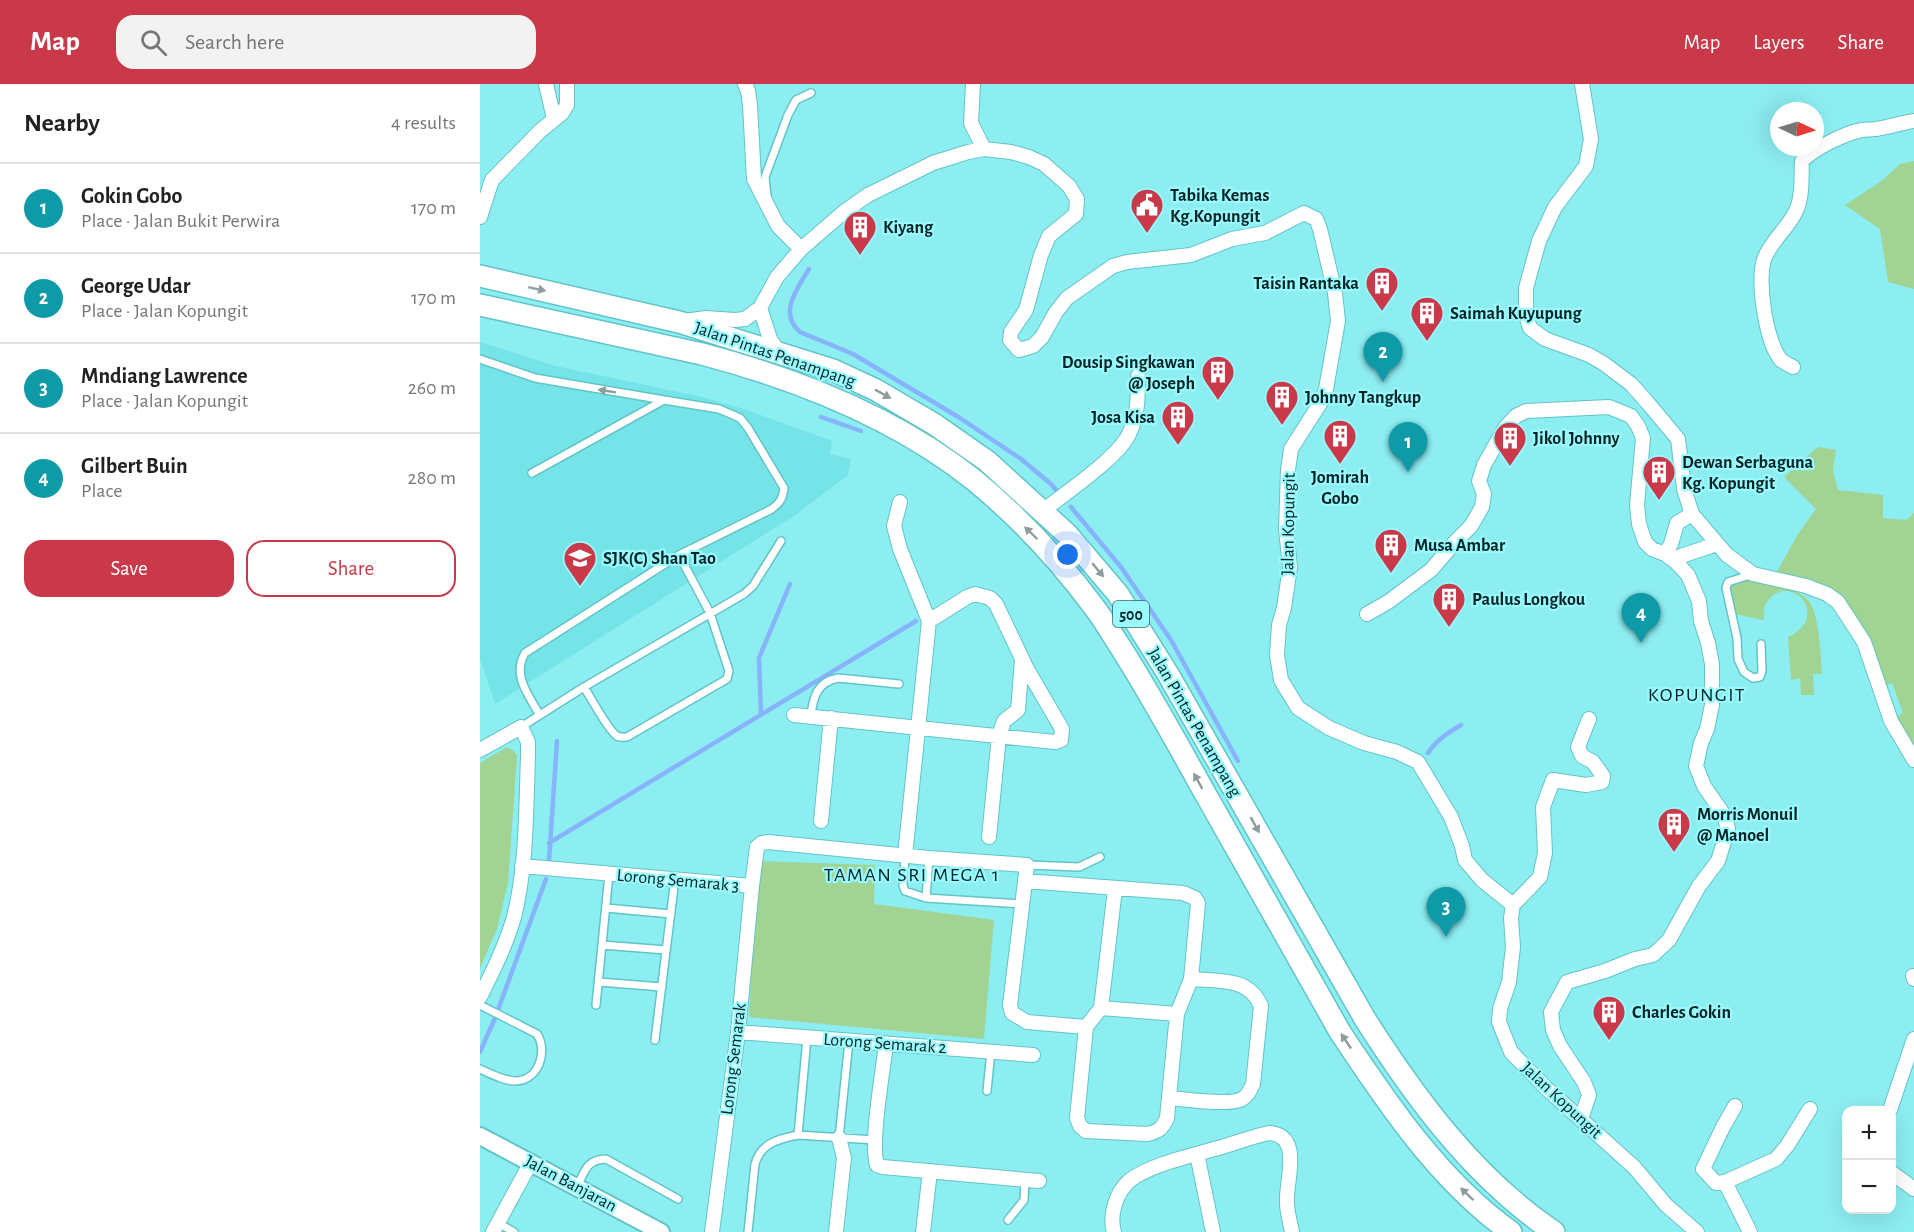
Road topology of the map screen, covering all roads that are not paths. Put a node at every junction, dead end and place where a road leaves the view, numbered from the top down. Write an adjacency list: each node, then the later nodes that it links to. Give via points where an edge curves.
1 (546, 84): 7 (street)
2 (567, 84): 7 (street, via 567,105)
3 (745, 84): 11 (street, via 754,179)
4 (973, 84): 9 (street, via 971,123)
5 (1582, 84): 25 (street, via 1591,139 1586,166 1555,207 1539,241 1526,288 1526,315 1534,333 1589,355 1631,384 1678,439 1684,489)
6 (811, 93): 11 (lane, via 796,100 777,140 765,177)
7 (554, 119): 10 (street, via 492,180)
8 (1914, 121): 19 (street, via 1861,130 1822,146 1802,161 1796,211 1773,241 1764,259 1761,280 1767,325 1781,360)
9 (984, 149): 12 (street, Jalan Kopungit, via 933,163 868,195); 64 (street, Jalan Kopungit, via 1011,152 1044,164 1069,186 1077,199 1076,214 1049,236 1026,310 1011,332 1010,340 1019,350 1033,346 1042,337 1067,298 1113,266 1191,255 1232,239 1265,233 1304,213 1316,219 1328,259 1338,321 1326,389 1291,449 1286,529 1290,567 1277,647 1281,680 1298,708 1329,728 1418,762 1451,817 1465,860)
10 (481, 208)
11 (769, 210): 12 (street, via 782,231)
12 (801, 249): 15 (street, Jalan Kopungit, via 777,277)
13 (480, 276): 16 (main road, Jalan Pintas Penampang / 500, one-way to 16)
14 (480, 305): 60 (main road, Jalan Pintas Penampang / 500, one-way to 14, via 1096,608 1050,551 972,479 870,416 788,381 702,354)
15 (760, 308): 16 (street, via 745,319); 17 (street, via 770,339)
16 (679, 322): 17 (main road, Jalan Pintas Penampang / 500)
17 (780, 354): 24 (main road, Jalan Pintas Penampang / 500, one-way to 24, via 833,370 934,424 987,461)
18 (480, 359): 21 (lane, one-way to 18, via 535,378)
19 (1793, 367)
20 (1138, 376): 24 (street, via 1136,416 1128,436 1103,464)
21 (664, 400): 22 (lane); 28 (lane, via 719,409 740,418 784,488 778,505)
22 (532, 473)
23 (900, 502): 33 (street, via 894,526)
24 (1043, 511): 55 (main road, Jalan Pintas Penampang / 500, one-way to 55, via 1118,594)
25 (1692, 514): 27 (street); 29 (street, via 1677,522)
26 (781, 541): 31 (lane, via 753,586)
27 (1717, 544): 29 (street); 30 (street)
28 (679, 555): 31 (lane); 38 (lane, via 525,653 519,663 519,674)
29 (1671, 558): 32 (street, via 1645,542 1639,524 1643,438 1631,416 1609,407 1526,411 1505,428 1484,465 1479,481 1484,494 1482,507 1471,526 1431,570); 92 (street, via 1688,575 1699,601 1708,643 1712,705 1696,766 1728,829 1718,861 1669,940 1653,955 1567,982 1551,1012 1560,1046 1589,1095)
30 (1753, 574): 34 (lane, via 1728,582 1726,588 1738,659 1744,672 1753,678 1760,677 1762,671); 47 (street, via 1806,586 1838,602 1864,642 1892,721)
31 (710, 613): 37 (lane); 37 (lane, via 729,671 727,679 621,738)
32 (1367, 614)
33 (929, 621): 35 (street, via 967,597 984,595 996,604); 44 (street)
34 (1761, 644)
35 (1022, 658): 45 (street, via 1018,710 1004,721); 45 (street, via 1062,729 1061,740)
36 (899, 684): 40 (lane, via 829,680 813,697)
37 (584, 687): 38 (lane)
38 (539, 714): 43 (lane)
39 (794, 715): 40 (street)
40 (811, 716): 41 (street)
41 (831, 718): 44 (street); 48 (street)
42 (1589, 719): 64 (street, via 1578,747 1603,776 1602,783 1553,780 1543,807 1545,853 1540,877)
43 (521, 727): 46 (street); 54 (street, via 528,742)
44 (919, 727): 45 (street); 50 (street)
45 (999, 736): 49 (street)
46 (480, 750)
47 (1914, 760)
48 (821, 821)
49 (988, 837)
50 (905, 856): 52 (street); 59 (street, Lorong Semarak 3, via 762,843 755,853); 62 (lane, via 905,891)
51 (1100, 857): 53 (lane, via 1079,867)
52 (930, 858): 53 (street); 62 (lane)
53 (1027, 865): 58 (street)
54 (522, 866): 56 (street, Lorong Semarak 3); 72 (street, via 506,941)
55 (1281, 872): 60 (main road); 118 (main road, Jalan Pintas Penampang / 500, via 1402,1076 1470,1159 1514,1202)
56 (609, 874): 57 (street, Lorong Semarak 3); 65 (lane)
57 (675, 879): 59 (street, Lorong Semarak 3); 66 (lane)
58 (1025, 881): 61 (street); 63 (street)
59 (752, 886): 78 (street, Lorong Semarak)
60 (1257, 886): 117 (main road, Jalan Pintas Penampang / 500, one-way to 60, via 1447,1174 1375,1085 1340,1032)
61 (1114, 889): 69 (street, via 1195,897 1198,912); 75 (street)
62 (927, 897): 63 (lane)
63 (1022, 904): 77 (street, via 1012,1013 1027,1022)
64 (1513, 905): 92 (street, Jalan Kopungit, via 1509,981 1499,1022 1511,1052)
65 (606, 908): 66 (lane); 67 (lane)
66 (671, 914): 68 (lane)
67 (602, 945): 68 (lane); 70 (lane)
68 (666, 950): 71 (lane)
69 (1191, 979): 76 (street); 88 (street, via 1239,984 1257,996 1261,1006 1253,1084 1240,1100)
70 (599, 981): 71 (lane); 74 (lane)
71 (662, 987): 80 (lane)
72 (480, 997)
73 (480, 1005): 86 (lane, via 537,1034 542,1042 540,1061 523,1080 513,1081)
74 (596, 1005)
75 (1101, 1008): 76 (street); 77 (street)
76 (1178, 1014): 88 (street)
77 (1086, 1027): 88 (street, via 1077,1118 1080,1126 1095,1132 1156,1132 1167,1118)
78 (738, 1032): 79 (street, Lorong Semarak 2); 110 (street, Lorong Semarak)
79 (807, 1038): 82 (street, Lorong Semarak 2); 94 (lane)
80 (655, 1040)
81 (1914, 1040): 90 (street)
82 (849, 1041): 83 (street, Lorong Semarak 2); 95 (lane)
83 (886, 1044): 84 (street, Lorong Semarak 2); 96 (street)
84 (991, 1051): 85 (street, Lorong Semarak 2); 87 (lane)
85 (1033, 1055)
86 (480, 1070)
87 (987, 1091)
88 (1169, 1098)
89 (1735, 1106): 102 (street, via 1703,1169 1716,1183)
90 (1891, 1106)
91 (1810, 1109): 102 (street, via 1776,1159)
92 (1581, 1119): 119 (street, Jalan Kopungit)
93 (480, 1136): 98 (street, Jalan Banjaran)
94 (798, 1136): 95 (lane); 111 (lane, via 769,1144 758,1154)
95 (839, 1138): 96 (lane); 112 (street, via 844,1158)
96 (875, 1140): 99 (street, via 877,1165)
97 (1197, 1154): 114 (street, via 1141,1174 1124,1186 1113,1212); 115 (street); 116 (street, via 1261,1134 1280,1136 1287,1142 1290,1154 1287,1199)
98 (531, 1162): 103 (street, Jalan Banjaran); 107 (street)
99 (930, 1171): 101 (street); 113 (street)
100 (1896, 1176): 104 (street)
101 (1032, 1180): 106 (lane, via 1024,1200)
102 (1725, 1182): 120 (street)
103 (577, 1186): 105 (lane, via 589,1163 606,1159); 109 (street, Jalan Banjaran)
104 (1914, 1189)
105 (678, 1199)
106 (1008, 1220)
107 (496, 1228): 108 (lane)
108 (514, 1232)
109 (661, 1232)
110 (712, 1232)
111 (748, 1232)
112 (836, 1232)
113 (923, 1232)
114 (1114, 1232)
115 (1213, 1232)
116 (1292, 1232)
117 (1511, 1232)
118 (1554, 1232)
119 (1697, 1232)
120 (1750, 1232)

